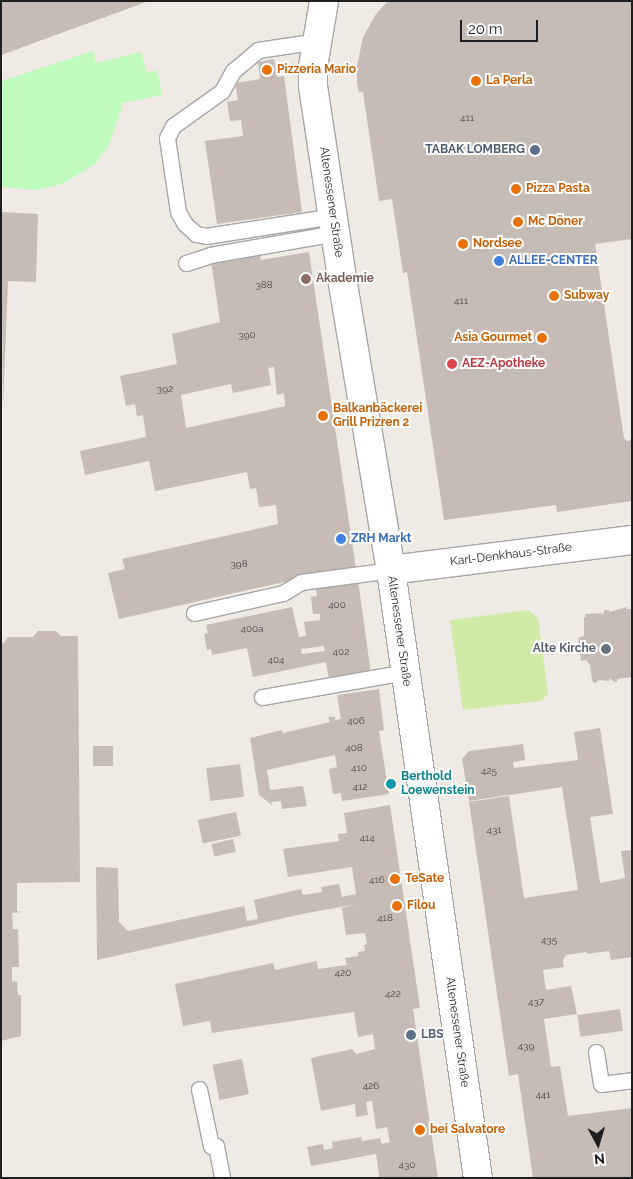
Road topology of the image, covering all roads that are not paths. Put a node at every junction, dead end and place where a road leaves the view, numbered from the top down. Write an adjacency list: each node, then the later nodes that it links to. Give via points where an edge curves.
1 (324, 1): 2 (street, Altenessener Straße)
2 (318, 41): 3 (street, Altenessener Straße, via 313,67 314,86); 3 (lane, via 258,50 240,63 222,91 173,126 167,138 178,212 196,234 206,236)
3 (335, 225): 4 (lane); 6 (street, Altenessener Straße)
4 (186, 263)
5 (632, 540): 6 (street, Karl-Denkhaus-Straße)
6 (391, 570): 7 (lane, via 302,582 283,593); 8 (street, Altenessener Straße)
7 (194, 613)
8 (405, 672): 9 (lane); 14 (street, Altenessener Straße)
9 (262, 697)
10 (596, 1052): 11 (lane, via 601,1084)
11 (632, 1080)
12 (199, 1089): 13 (lane, via 211,1146 216,1146)
13 (222, 1178)
14 (478, 1178)

